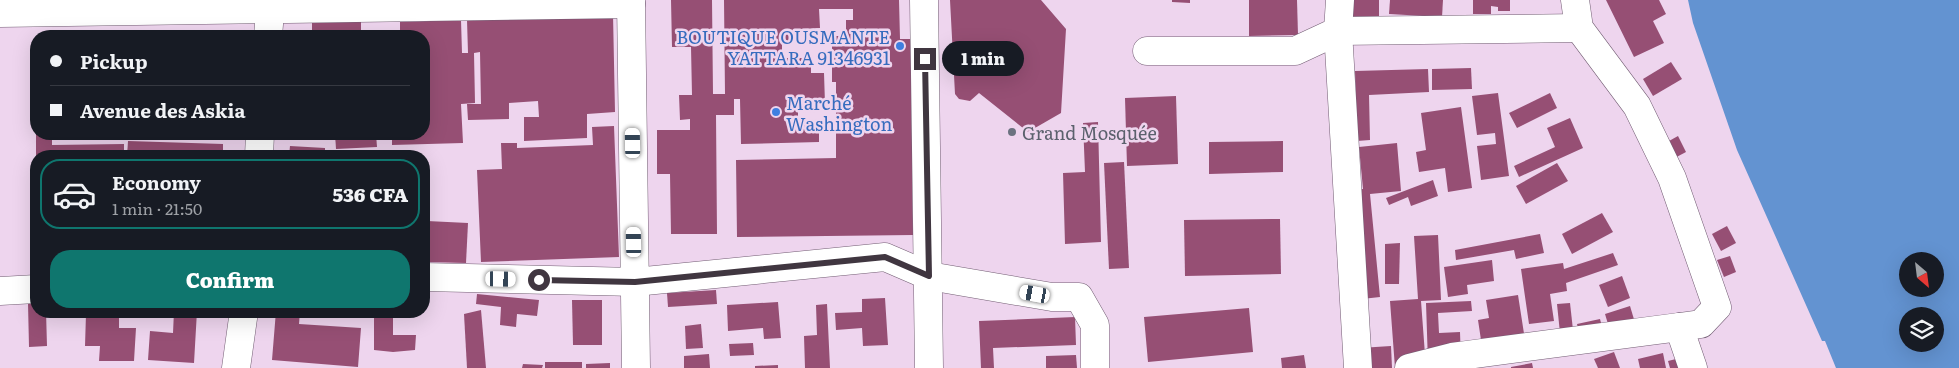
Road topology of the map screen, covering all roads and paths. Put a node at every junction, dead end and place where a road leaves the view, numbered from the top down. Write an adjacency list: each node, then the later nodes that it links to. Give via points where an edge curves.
1 (924, 0): 11 (street)
2 (1340, 0): 9 (street)
3 (1574, 0): 7 (street)
4 (631, 2): 5 (street); 13 (street)
5 (271, 5): 6 (street); 8 (street)
6 (0, 13)
7 (1579, 28): 9 (street); 17 (street, via 1637,106 1672,178 1717,307 1701,324)
8 (269, 30)
9 (1338, 31): 10 (street, via 1295,51); 23 (street)
10 (1147, 51)
11 (929, 276): 13 (street, via 885,257); 21 (street); 22 (street, via 1052,297 1079,297 1094,325)
12 (430, 277): 13 (street)
13 (635, 282): 20 (street)
14 (30, 289): 15 (street)
15 (0, 291)
16 (243, 318): 19 (street)
17 (1679, 327): 18 (street); 25 (street)
18 (1452, 363): 24 (street)
19 (236, 368)
20 (636, 368)
21 (929, 368)
22 (1095, 368)
23 (1358, 368)
24 (1408, 368)
25 (1693, 368)

